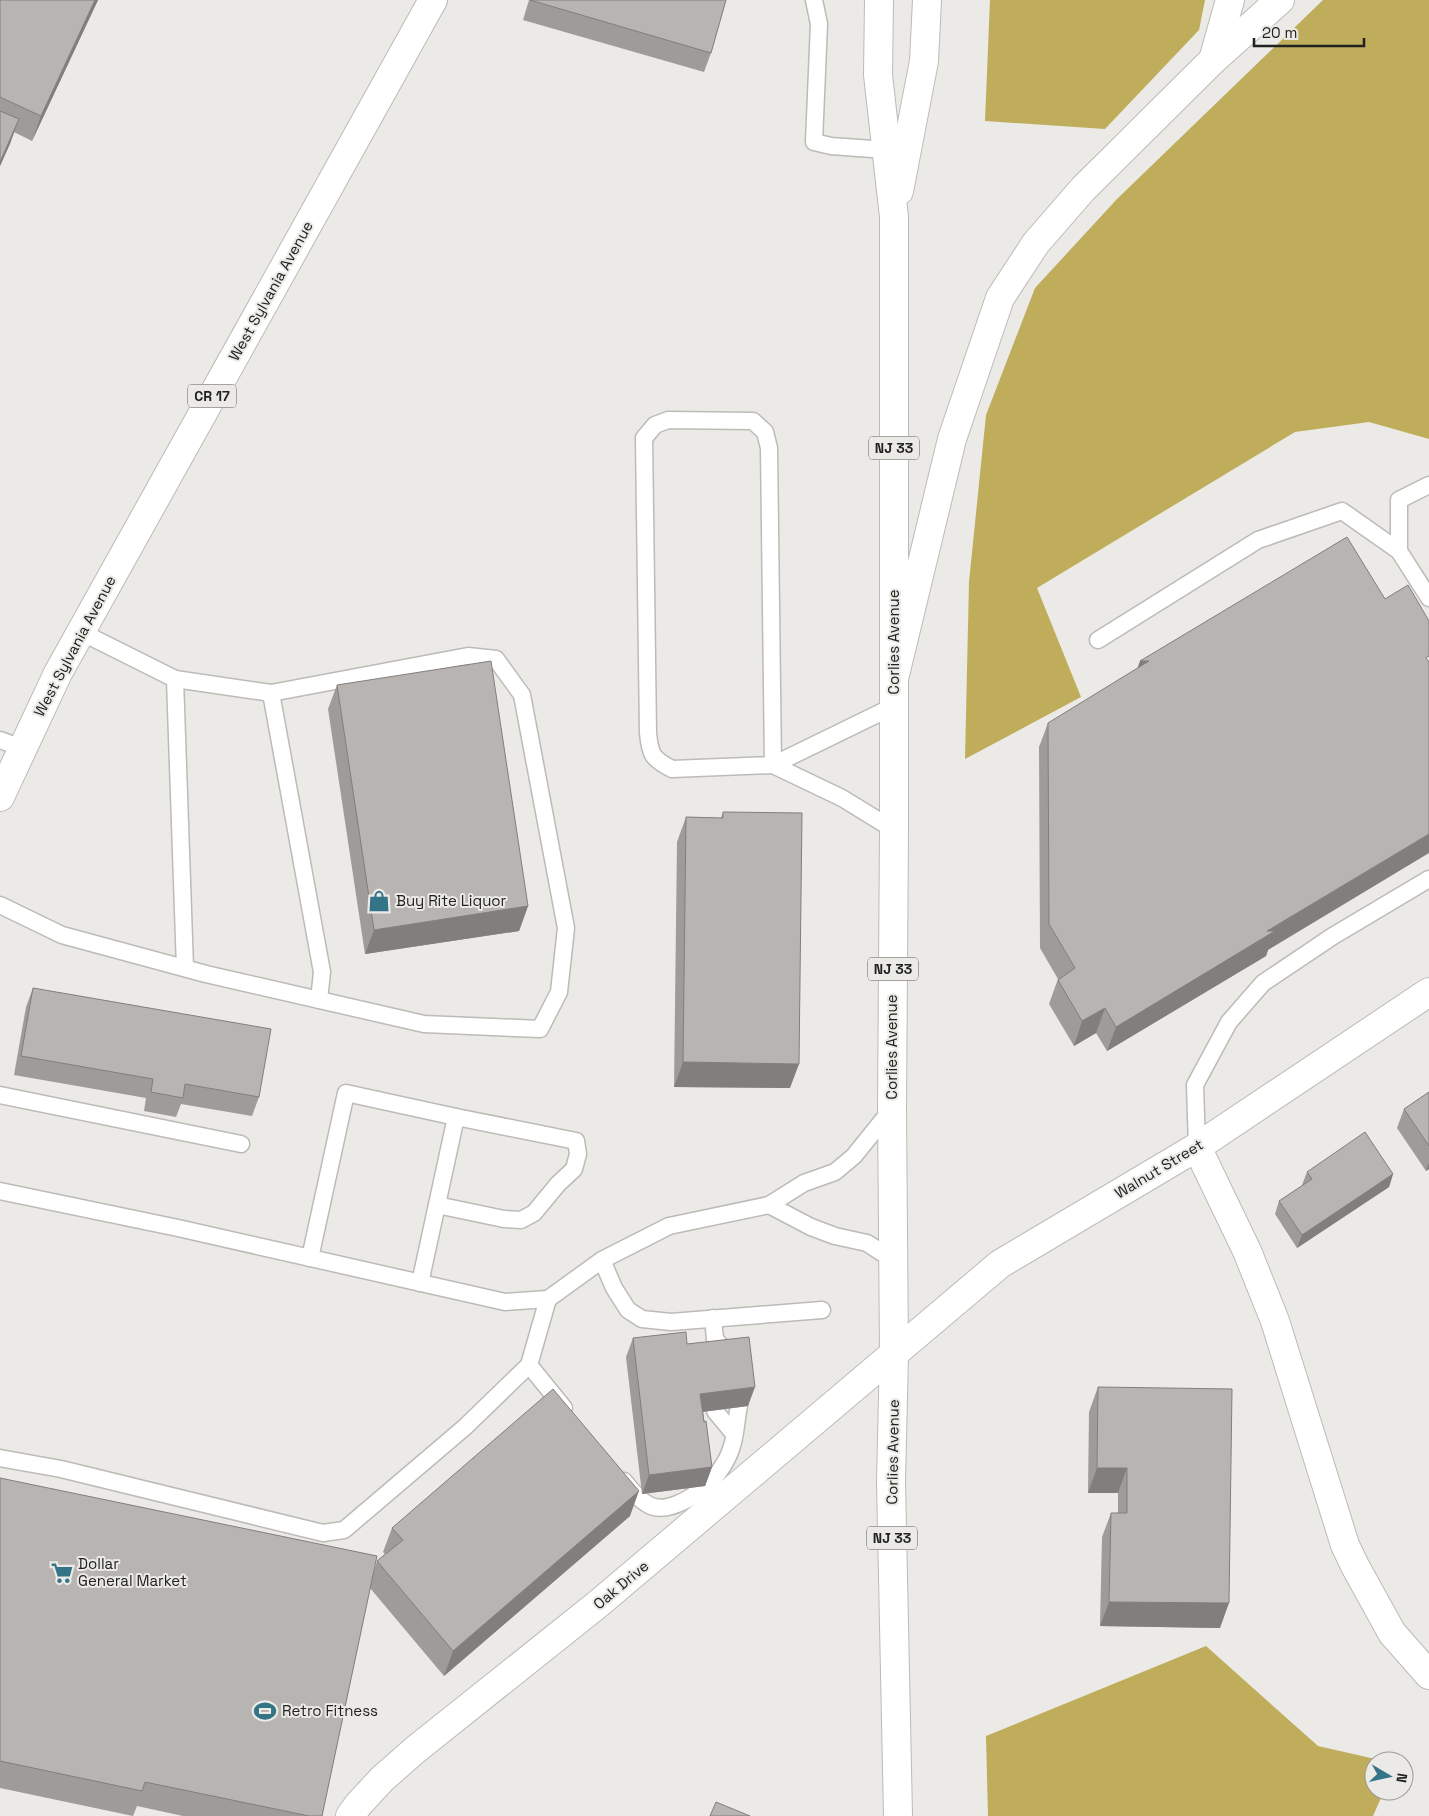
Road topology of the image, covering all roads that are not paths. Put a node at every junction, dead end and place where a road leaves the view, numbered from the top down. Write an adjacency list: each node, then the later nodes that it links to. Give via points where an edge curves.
1 (433, 0): 13 (main road, West Sylvania Avenue / CR 17)
2 (814, 0): 8 (lane, via 819,24 814,142)
3 (879, 0): 8 (main road, NJ 33, via 878,75)
4 (927, 0): 9 (main road, NJ 33, via 924,61)
5 (1230, 0): 7 (main road)
6 (1280, 0): 7 (main road)
7 (1213, 60): 15 (main road, via 1083,189 1036,243 1000,298 952,439)
8 (886, 150): 9 (main road, NJ 33)
9 (894, 218): 15 (main road, Corlies Avenue / NJ 33)
10 (1429, 485): 11 (lane, via 1399,500)
11 (1400, 550): 12 (lane); 14 (lane, via 1342,511 1258,540)
12 (1429, 598)
13 (82, 632): 16 (lane); 19 (main road, West Sylvania Avenue / CR 17)
14 (1098, 640)
15 (894, 679): 18 (main road, Corlies Avenue / NJ 33)
16 (175, 680): 17 (lane); 25 (lane)
17 (271, 693): 27 (lane, via 322,972); 27 (lane, via 468,656 496,659 522,695 566,928 559,992 540,1028 424,1024)
18 (894, 706): 20 (lane); 22 (main road, Corlies Avenue / NJ 33)
19 (11, 744): 21 (main road, West Sylvania Avenue / CR 17)
20 (773, 765): 20 (lane, via 672,770 650,752 644,438 655,426 668,420 753,421 765,432 769,448); 22 (lane, via 842,798)
21 (0, 797)
22 (894, 830): 29 (main road, Corlies Avenue / NJ 33)
23 (1429, 879): 32 (lane, via 1333,936 1263,983 1229,1022 1196,1085)
24 (0, 905): 25 (lane, via 62,935)
25 (185, 968): 27 (lane)
26 (1429, 992): 32 (main road, Walnut Street)
27 (319, 1000)
28 (0, 1095): 31 (lane)
29 (892, 1109): 35 (lane, via 854,1156 835,1172 804,1183); 38 (main road, Corlies Avenue / NJ 33)
30 (456, 1117): 34 (lane); 34 (lane, via 576,1141 578,1154 574,1169 534,1212 521,1220); 36 (lane, via 346,1093)
31 (241, 1144)
32 (1197, 1147): 45 (main road, Walnut Street, via 1000,1264); 54 (main road, via 1247,1251 1275,1322 1349,1552 1392,1633)
33 (0, 1191): 36 (lane)
34 (437, 1205): 39 (lane)
35 (770, 1205): 37 (lane, via 670,1226); 38 (lane, via 811,1227 868,1243)
36 (310, 1258): 39 (lane)
37 (602, 1260): 40 (lane); 42 (lane, via 628,1310 642,1319 671,1322)
38 (893, 1260): 45 (main road, Corlies Avenue / NJ 33)
39 (420, 1283): 40 (lane, via 505,1302)
40 (548, 1299): 47 (lane)
41 (822, 1310): 42 (lane)
42 (713, 1318): 43 (lane)
43 (715, 1338): 44 (lane); 46 (lane)
44 (709, 1354)
45 (894, 1354): 55 (main road, Oak Drive, via 598,1604 415,1750 382,1779); 56 (main road, Corlies Avenue / NJ 33, via 891,1481)
46 (729, 1355)
47 (529, 1365): 50 (lane); 52 (lane, via 465,1427 344,1530 323,1533 61,1469)
48 (739, 1406): 51 (lane)
49 (715, 1411): 51 (lane)
50 (576, 1423)
51 (734, 1434): 53 (lane, via 726,1459 704,1489 663,1508 650,1506 634,1494)
52 (0, 1458)
53 (611, 1466)
54 (1429, 1675)
55 (350, 1816)
56 (898, 1816)

